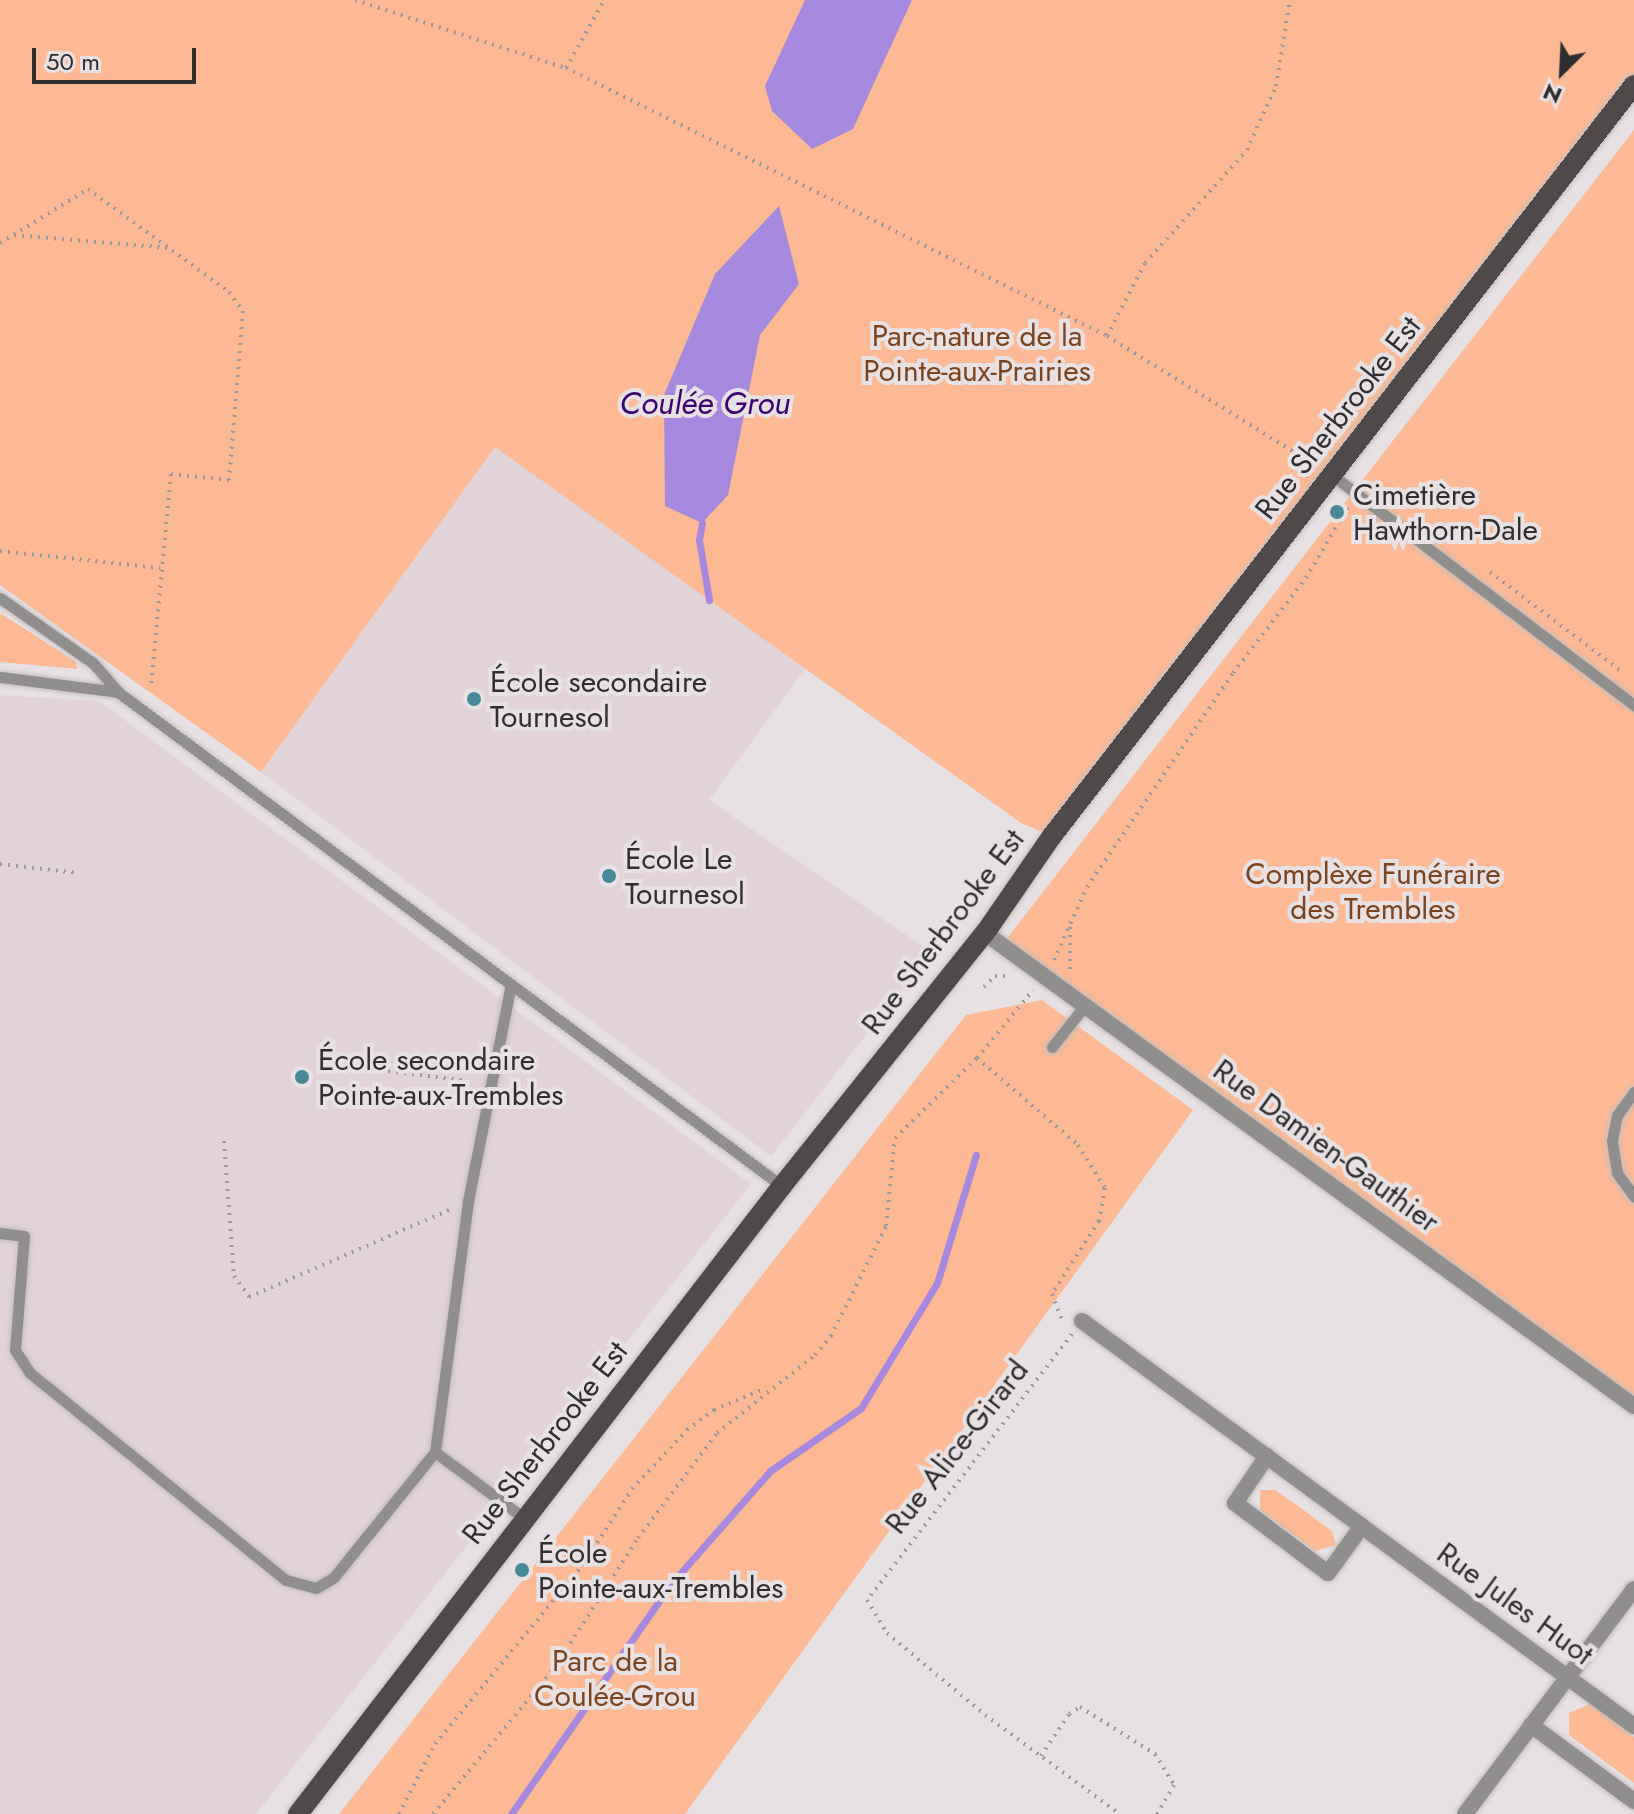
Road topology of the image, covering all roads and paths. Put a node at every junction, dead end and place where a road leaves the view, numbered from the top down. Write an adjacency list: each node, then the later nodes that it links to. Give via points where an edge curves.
1 (355, 0): 4 (path)
2 (604, 0): 4 (path)
3 (1290, 0): 9 (path, via 1276,86 1247,150 1145,263)
4 (566, 68): 9 (path)
5 (1634, 85): 13 (main road, Rue Sherbrooke Est)
6 (12, 235): 7 (path); 8 (path); 8 (path, via 88,189)
7 (0, 243)
8 (172, 249): 16 (path, via 239,301 243,322 229,480 171,474)
9 (1107, 336): 11 (path)
10 (1311, 445): 11 (path)
11 (1296, 453): 12 (path)
12 (1294, 467)
13 (1332, 475): 23 (lane); 27 (main road, Rue Sherbrooke Est, via 1052,836)
14 (1348, 511): 26 (path, via 1087,887)
15 (0, 551): 16 (path)
16 (160, 568): 21 (path)
17 (1485, 568): 19 (path)
18 (0, 598): 22 (lane, via 93,663)
19 (1622, 672)
20 (0, 677): 22 (lane)
21 (151, 687)
22 (118, 692): 31 (lane)
23 (1634, 705)
24 (0, 864): 25 (path)
25 (77, 873)
26 (1070, 925): 28 (path); 30 (path)
27 (985, 933): 34 (street, Rue Damien-Gauthier); 41 (main road, Rue Sherbrooke Est)
28 (1050, 968)
29 (1012, 977): 32 (path, via 995,976)
30 (1069, 977)
31 (511, 984): 41 (lane); 49 (lane, via 468,1201)
32 (984, 987)
33 (1032, 991): 36 (path)
34 (1085, 1005): 35 (lane); 48 (street, Rue Damien-Gauthier)
35 (1052, 1047)
36 (977, 1058): 45 (path, via 1078,1145 1105,1188 1099,1221 1052,1294); 47 (path, via 895,1138 886,1226 854,1298 815,1355)
37 (388, 1071): 38 (path)
38 (468, 1081)
39 (1634, 1092): 42 (lane, via 1617,1115 1612,1141 1617,1173)
40 (224, 1141): 43 (path, via 234,1276 249,1297)
41 (782, 1186): 51 (main road, Rue Sherbrooke Est)
42 (1634, 1196)
43 (453, 1208)
44 (0, 1233): 49 (lane, via 24,1236 15,1350 30,1373 286,1580 316,1588 334,1577)
45 (1061, 1318)
46 (1082, 1321): 50 (street, Rue Jules Huot); 57 (path, Rue Alice-Girard, via 867,1600 887,1633)
47 (772, 1386): 60 (path, via 714,1410 663,1453 525,1639 435,1744); 61 (path, via 740,1410 693,1463 553,1670)
48 (1634, 1406)
49 (435, 1452): 51 (lane)
50 (1267, 1456): 52 (street, Rue Jules Huot); 52 (street, via 1235,1503 1328,1573)
51 (524, 1518): 59 (main road, Rue Sherbrooke Est)
52 (1362, 1526): 54 (street, Rue Jules Huot)
53 (1634, 1589): 54 (street)
54 (1567, 1677): 55 (street); 56 (street, Rue Jules Huot)
55 (1531, 1725): 58 (street); 64 (street)
56 (1634, 1726)
57 (1041, 1756): 62 (path); 63 (path, via 1069,1714 1080,1707 1155,1754 1174,1785)
58 (1634, 1801)
59 (298, 1814)
60 (399, 1814)
61 (433, 1814)
62 (1120, 1814)
63 (1157, 1814)
64 (1465, 1814)

